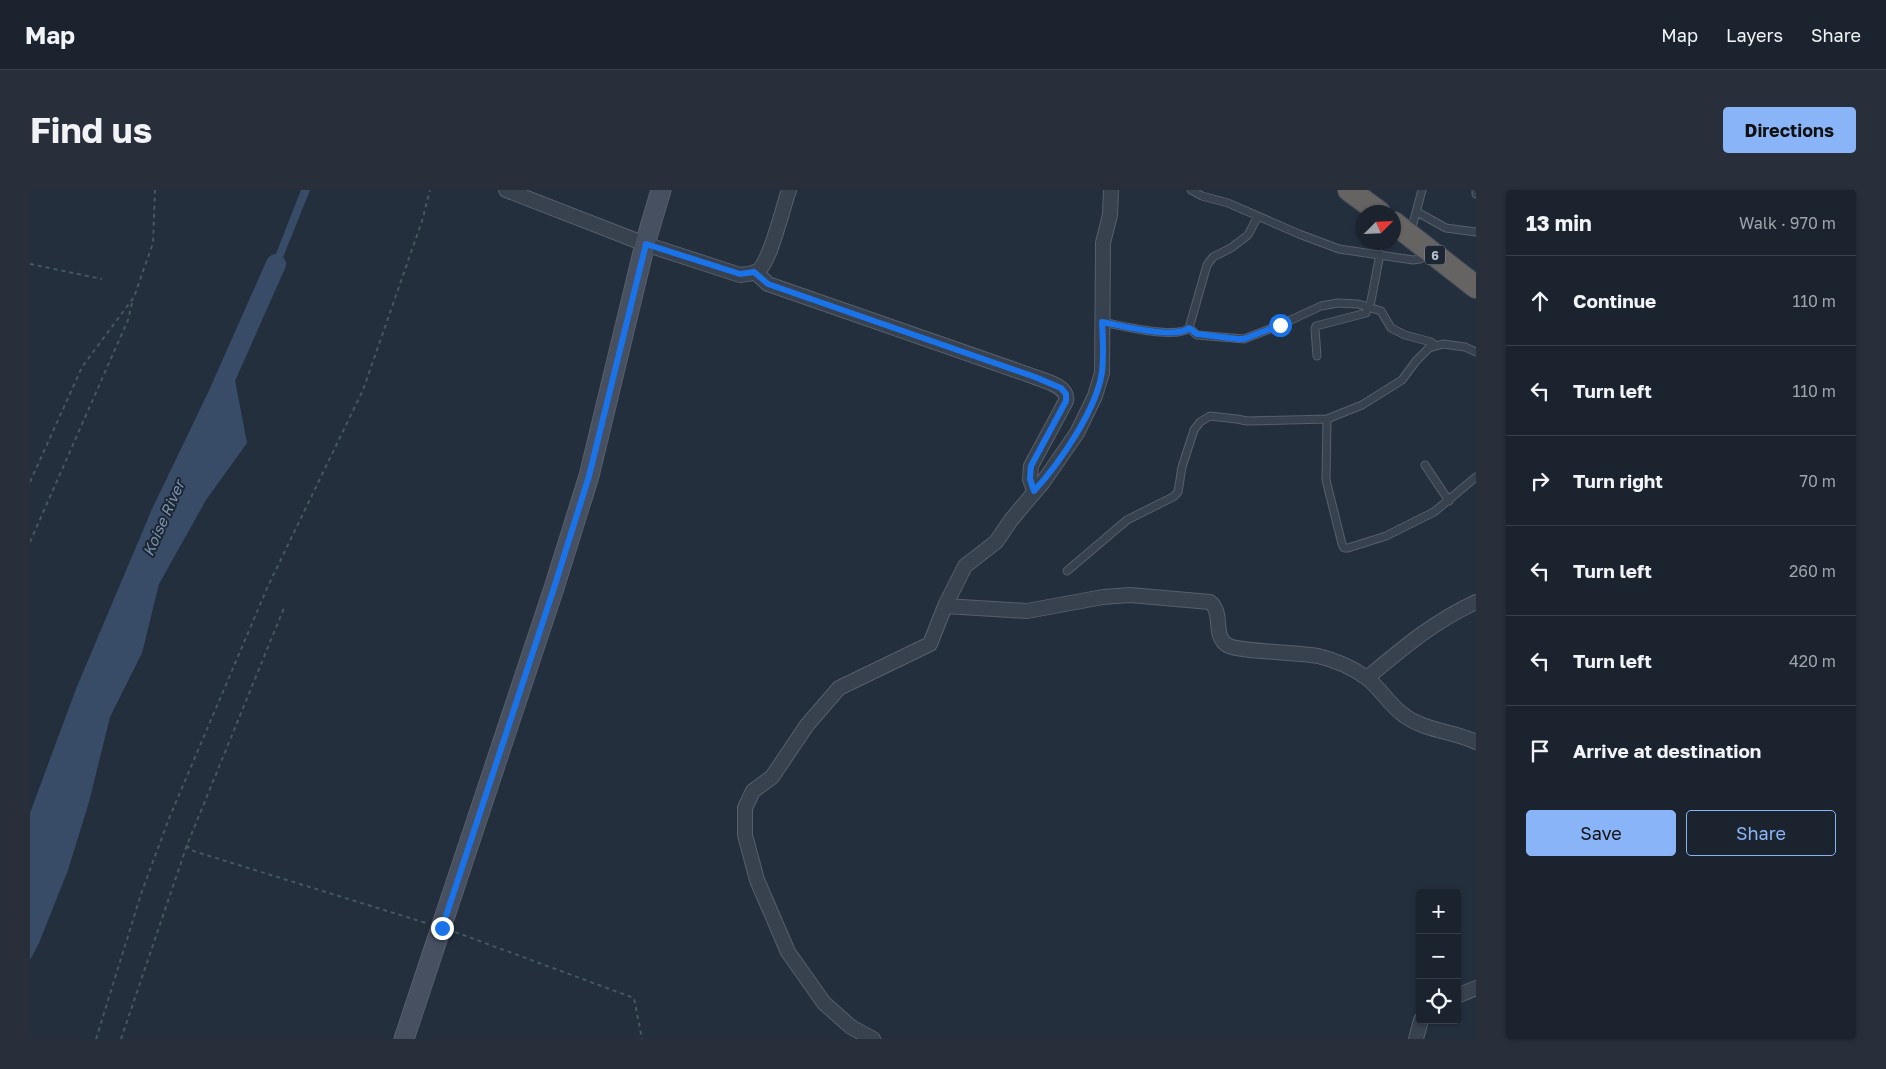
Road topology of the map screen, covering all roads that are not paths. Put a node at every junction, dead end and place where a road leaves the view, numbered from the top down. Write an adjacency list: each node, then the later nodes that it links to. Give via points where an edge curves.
1 (506, 190): 15 (street)
2 (661, 190): 15 (main road)
3 (789, 190): 18 (street, via 767,258)
4 (1111, 190): 21 (street, via 1110,215 1103,243)
5 (1191, 190): 12 (lane)
6 (1349, 190): 10 (highway)
7 (1422, 190): 11 (lane)
8 (1476, 190): 9 (lane)
9 (1476, 194)
10 (1369, 205)
11 (1416, 212): 13 (lane); 14 (lane, via 1446,228)
12 (1258, 216): 17 (lane, via 1339,249); 22 (lane, via 1248,235 1207,264)
13 (1402, 229): 16 (highway, 6)
14 (1476, 232)
15 (646, 244): 18 (street, via 740,274); 39 (main road, via 589,476)
16 (1430, 250): 17 (lane, via 1414,260); 19 (highway, 6)
17 (1380, 254): 20 (lane)
18 (754, 272): 29 (street, via 768,284 1035,377 1064,391 1066,401 1031,466 1030,479)
19 (1476, 287)
20 (1368, 306): 22 (lane, via 1321,306 1244,339 1197,334); 23 (lane, via 1384,313 1391,328); 25 (lane, via 1366,313 1316,326)
21 (1102, 322): 22 (lane, via 1166,333 1183,332); 29 (street, via 1102,374 1092,402 1058,462)
22 (1189, 328)
23 (1435, 345): 24 (lane, via 1465,347); 26 (lane, via 1422,354 1402,380 1362,405)
24 (1476, 352)
25 (1317, 356)
26 (1327, 419): 30 (lane, via 1326,480 1344,548 1386,536); 31 (lane, via 1247,421 1216,416 1204,419 1194,430 1178,492 1127,520)
27 (1424, 465): 30 (lane)
28 (1476, 477): 30 (lane)
29 (1034, 491): 33 (street, via 996,542 965,566)
30 (1449, 501)
31 (1067, 571)
32 (1476, 602): 34 (street, via 1448,615)
33 (945, 606): 34 (street, via 1028,611 1130,595 1210,602 1217,610 1220,638 1228,646 1317,656); 40 (street, via 930,644 839,688 807,725 772,777 753,791 745,808 745,835 757,880 788,952 824,1003 851,1027)
34 (1367, 678): 35 (street, via 1404,716)
35 (1476, 742)
36 (1476, 988): 37 (street)
37 (1461, 994)
38 (1420, 1024): 41 (street)
39 (404, 1039)
40 (873, 1039)
41 (1416, 1039)

